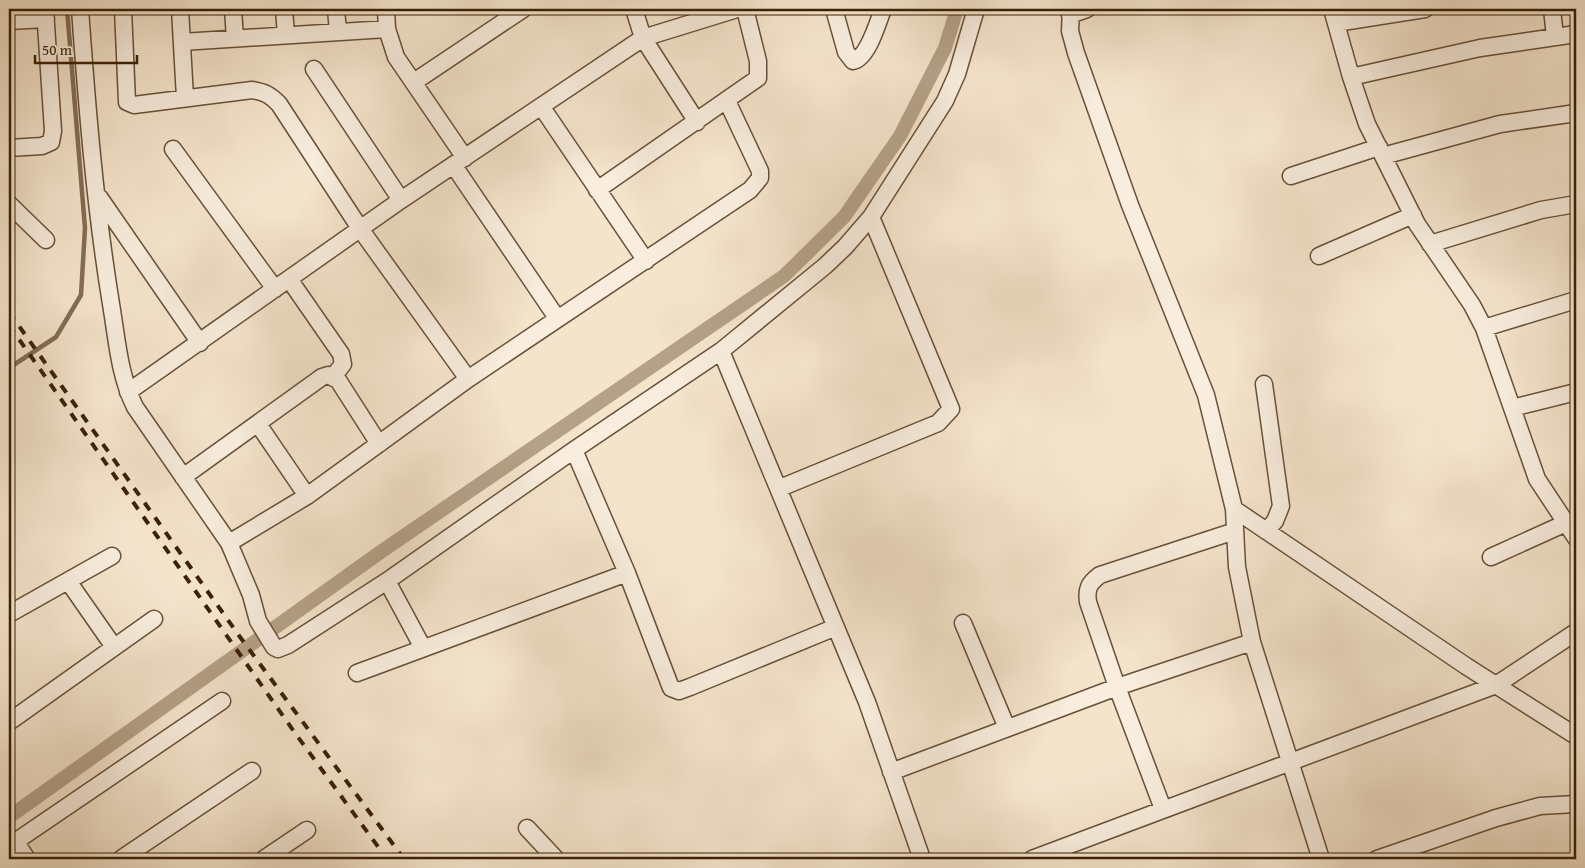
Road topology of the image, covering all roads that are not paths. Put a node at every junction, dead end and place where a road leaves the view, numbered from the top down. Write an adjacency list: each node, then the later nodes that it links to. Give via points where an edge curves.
1 (80, 9): 44 (street)
2 (123, 9): 33 (street, via 127,102 134,105)
3 (180, 9): 29 (street)
4 (232, 9): 27 (street)
5 (284, 9): 25 (street)
6 (336, 9): 23 (street)
7 (386, 9): 22 (street)
8 (523, 9): 32 (street)
9 (634, 9): 28 (street)
10 (737, 9): 28 (street)
11 (745, 9): 34 (street, via 758,78)
12 (834, 9): 13 (street, via 846,52 853,61 862,56)
13 (883, 9)
14 (976, 9): 49 (street, via 946,101)
15 (1086, 9): 18 (street)
16 (1425, 9): 20 (street)
17 (1552, 9): 26 (street)
18 (1070, 12): 74 (street, via 1070,31 1076,53 1127,196 1206,395)
19 (46, 14): 21 (street); 38 (street, via 51,142 42,146)
20 (1334, 16): 31 (street)
21 (9, 21)
22 (387, 29): 23 (street); 32 (street, via 396,56)
23 (338, 32): 25 (street)
24 (1576, 34): 26 (street)
25 (286, 35): 27 (street)
26 (1555, 37): 31 (street, via 1480,48)
27 (235, 38): 29 (street)
28 (643, 38): 35 (street); 37 (street)
29 (182, 42): 33 (street)
30 (314, 69): 45 (street)
31 (1351, 77): 40 (street, via 1362,114)
32 (414, 82): 41 (street)
33 (185, 98): 50 (street, via 252,90 271,96)
34 (727, 101): 37 (street); 54 (street, via 760,171 760,178 750,190)
35 (541, 106): 41 (street); 43 (street)
36 (1576, 113): 40 (street, via 1500,124)
37 (697, 122): 43 (street)
38 (9, 148)
39 (173, 149): 56 (street)
40 (1381, 151): 42 (street); 48 (street)
41 (459, 162): 45 (street); 58 (street)
42 (1291, 176)
43 (597, 190): 54 (street)
44 (97, 194): 60 (street); 65 (street, via 105,264)
45 (402, 200): 50 (street)
46 (9, 204): 51 (street)
47 (1576, 204): 52 (street, via 1541,210)
48 (1413, 215): 52 (street); 53 (street)
49 (871, 217): 61 (street, via 825,266); 72 (street, via 950,409 938,423)
50 (361, 230): 55 (street); 63 (street)
51 (46, 240)
52 (1430, 244): 59 (street)
53 (1319, 256)
54 (646, 261): 58 (street)
55 (289, 279): 56 (street); 62 (street, via 341,354 343,364)
56 (275, 288): 60 (street)
57 (1576, 300): 59 (street)
58 (557, 318): 63 (street)
59 (1484, 328): 67 (street)
60 (200, 343): 65 (street)
61 (721, 351): 70 (street); 72 (street)
62 (333, 377): 68 (street, via 322,377); 69 (street)
63 (468, 379): 69 (street)
64 (1264, 384): 76 (street, via 1281,506 1275,521)
65 (128, 392): 71 (street)
66 (1576, 392): 67 (street)
67 (1512, 408): 75 (street, via 1536,480)
68 (258, 424): 71 (street); 73 (street)
69 (379, 444): 73 (street)
70 (574, 450): 81 (street); 83 (street)
71 (184, 476): 78 (street)
72 (780, 488): 87 (street)
73 (307, 496): 78 (street)
74 (1234, 509): 76 (street); 77 (street)
75 (1572, 529): 80 (street)
76 (1266, 530): 93 (street)
77 (1235, 531): 89 (street, via 1237,567); 94 (street, via 1100,575 1092,581 1086,591 1088,602)
78 (229, 543): 83 (street, via 258,621 278,649)
79 (112, 556): 82 (street)
80 (1491, 557)
81 (627, 573): 87 (street, via 666,681 679,691); 91 (street)
82 (68, 581): 84 (street); 90 (street)
83 (387, 581): 91 (street)
84 (9, 614)
85 (154, 619): 90 (street)
86 (963, 623): 97 (street)
87 (836, 627): 101 (street, via 867,702)
88 (1576, 632): 93 (street)
89 (1252, 642): 94 (street); 99 (street)
90 (114, 647): 96 (street)
91 (422, 648): 92 (street)
92 (357, 673)
93 (1496, 685): 98 (street); 99 (street)
94 (1118, 686): 97 (street); 103 (street)
95 (222, 701): 106 (street)
96 (9, 722)
97 (1007, 728): 101 (street)
98 (1576, 736)
99 (1290, 764): 103 (street); 113 (street)
100 (252, 771): 108 (street)
101 (890, 772): 111 (street)
102 (1576, 804): 114 (street, via 1540,806 1496,818)
103 (1164, 809): 112 (street)
104 (527, 828): 110 (street)
105 (307, 830): 109 (street)
106 (12, 843): 107 (street)
107 (27, 859)
108 (122, 859)
109 (264, 859)
110 (556, 859)
111 (922, 859)
112 (1032, 859)
113 (1321, 859)
114 (1377, 859)

